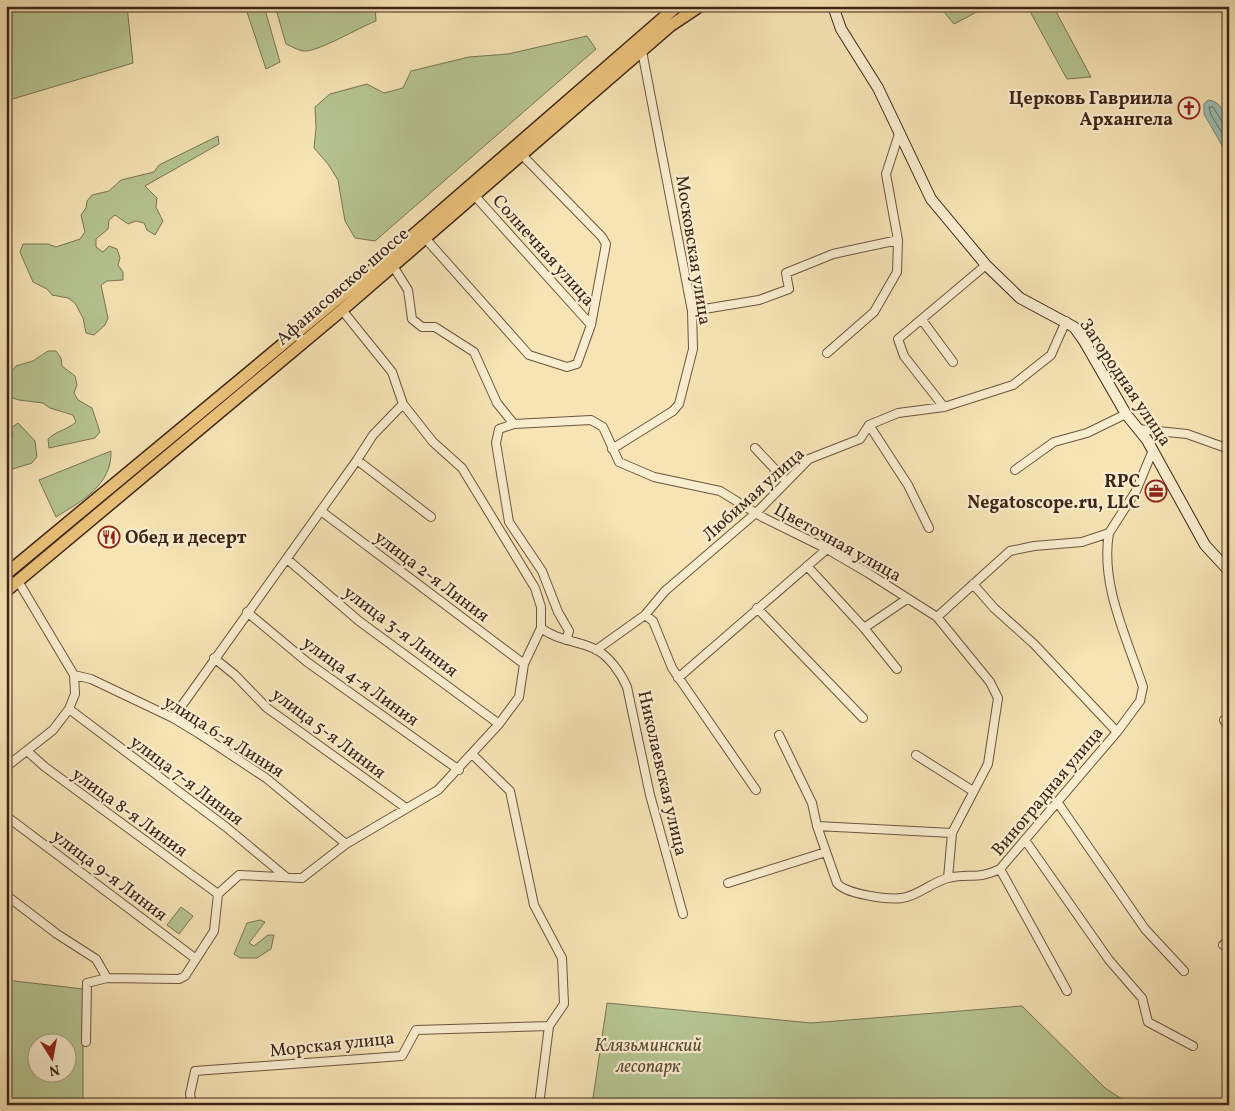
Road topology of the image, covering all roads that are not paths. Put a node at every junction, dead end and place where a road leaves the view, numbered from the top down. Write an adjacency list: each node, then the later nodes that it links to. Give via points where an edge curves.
1 (677, 6): 41 (main road, Афанасовское шоссе, via 380,263)
2 (700, 6): 4 (main road, Афанасовское шоссе, via 670,26)
3 (833, 6): 5 (street, Загородная улица, via 841,29 878,88)
4 (642, 51): 6 (main road, Афанасовское шоссе); 13 (street, Московская улица)
5 (899, 134): 9 (street, via 886,174); 11 (street, Загородная улица, via 931,200)
6 (522, 155): 7 (main road, Афанасовское шоссе); 16 (street, via 605,241)
7 (475, 196): 8 (main road, Афанасовское шоссе); 16 (street, Солнечная улица)
8 (425, 238): 10 (main road, Афанасовское шоссе); 16 (street, via 531,356 572,367 580,359)
9 (898, 240): 13 (street, via 833,254 786,273 789,290 759,300); 17 (street, via 897,272 885,296 874,312)
10 (393, 266): 12 (main road, Афанасовское шоссе); 22 (street, via 408,290 412,319 422,328 435,327 474,352 497,403)
11 (986, 266): 14 (street); 15 (street, Загородная улица, via 1020,298)
12 (342, 310): 19 (street, via 392,372); 42 (main road, Афанасовское шоссе)
13 (692, 311): 26 (street, Московская улица, via 693,349 680,404)
14 (922, 320): 18 (street); 20 (street, via 898,339 904,356)
15 (1066, 321): 20 (street, Любимая улица, via 1051,355 1013,385); 21 (street, Загородная улица, via 1084,341)
16 (591, 325)
17 (827, 353)
18 (954, 362)
19 (402, 404): 29 (street, via 373,435); 50 (street, via 433,442 462,468 535,588 541,607)
20 (944, 407): 23 (street, Любимая улица, via 898,413)
21 (1126, 414): 24 (street, Загородная улица); 30 (street, via 1087,433 1054,442)
22 (514, 424): 26 (street, Цветочная улица, via 591,420 603,427); 52 (street, via 499,429 496,443 509,522 542,571 569,631)
23 (869, 425): 31 (street, Любимая улица, via 860,439 809,459); 35 (street, via 908,485)
24 (1138, 429): 27 (street, via 1187,434); 28 (street, Загородная улица)
25 (755, 448): 31 (street)
26 (612, 449): 33 (street, Цветочная улица, via 619,462 654,477 720,490)
27 (1229, 449)
28 (1153, 450): 36 (street, via 1136,492); 40 (street, Загородная улица, via 1205,545)
29 (357, 460): 32 (street); 34 (street)
30 (1015, 470)
31 (786, 481): 33 (street, Любимая улица)
32 (321, 511): 38 (street); 55 (street, улица 2-я Линия)
33 (757, 512): 37 (street, Цветочная улица); 48 (street, Любимая улица, via 665,591)
34 (431, 517)
35 (929, 528)
36 (1109, 533): 43 (street, via 1082,542 1010,551); 65 (street, Виноградная улица, via 1107,569 1120,621 1143,687 1140,701)
37 (827, 549): 39 (street); 45 (street, Цветочная улица)
38 (287, 559): 47 (street); 63 (street, улица 3-я Линия, via 359,621)
39 (807, 566): 46 (street); 51 (street)
40 (1227, 567)
41 (6, 574)
42 (18, 581): 44 (main road, Афанасовское шоссе); 57 (street)
43 (972, 584): 49 (street); 65 (street)
44 (6, 591)
45 (907, 599): 49 (street, Цветочная улица); 51 (street)
46 (757, 608): 58 (street); 61 (street)
47 (247, 612): 54 (street); 71 (street, улица 4-я Линия, via 307,662)
48 (645, 615): 53 (street, Любимая улица); 58 (street, via 653,621)
49 (937, 617): 73 (street, Цветочная улица, via 990,682 998,698 988,764)
50 (541, 628): 52 (street, Николаевская улица, via 552,637); 55 (street)
51 (864, 628): 56 (street)
52 (566, 640): 53 (street, Николаевская улица)
53 (596, 650): 88 (street, Николаевская улица, via 622,675 627,687 650,795)
54 (214, 658): 60 (street); 75 (street, улица 5-я Линия, via 266,708)
55 (524, 664): 63 (street, via 519,697)
56 (897, 669)
57 (74, 675): 59 (street, via 75,694); 60 (street, улица 6-я Линия, via 91,679)
58 (678, 678): 72 (street)
59 (69, 709): 67 (street, via 52,730); 83 (street, улица 7-я Линия, via 226,827)
60 (173, 718): 80 (street, улица 6-я Линия, via 266,778)
61 (863, 718)
62 (1224, 720): 64 (street)
63 (499, 724): 68 (street)
64 (1229, 728)
65 (1117, 732): 74 (street, Виноградная улица)
66 (779, 735): 77 (street, Виноградная улица, via 812,803)
67 (27, 751): 70 (street); 86 (street, улица 8-я Линия, via 44,767)
68 (473, 755): 71 (street); 93 (street, via 510,791 534,905 562,958 564,1004)
69 (916, 755): 73 (street)
70 (6, 767)
71 (459, 770): 75 (street, via 438,790)
72 (756, 790)
73 (974, 791): 78 (street, Цветочная улица)
74 (1058, 803): 79 (street, Виноградная улица); 90 (street, via 1145,929)
75 (406, 808): 80 (street)
76 (6, 816): 89 (street, улица 9-я Линия)
77 (817, 826): 78 (street); 81 (street, Виноградная улица)
78 (952, 833): 84 (street)
79 (1025, 840): 82 (street, Виноградная улица); 95 (street, via 1109,960 1142,998 1148,1022)
80 (346, 844): 83 (street, via 302,878)
81 (826, 852): 84 (street, Виноградная улица, via 837,884 841,889 856,894 903,898); 85 (street)
82 (1000, 869): 84 (street, Виноградная улица, via 986,876); 92 (street)
83 (286, 877): 86 (street, via 239,875)
84 (948, 878)
85 (728, 882)
86 (218, 894): 89 (street, via 214,931)
87 (6, 895): 91 (street, via 57,934 96,958)
88 (682, 914)
89 (196, 958): 91 (street, via 185,976 179,978)
90 (1184, 971)
91 (106, 976): 94 (street, via 87,983)
92 (1067, 990)
93 (549, 1026): 96 (street, Морская улица, via 416,1030 402,1056 195,1071 190,1094); 97 (street)
94 (86, 1042)
95 (1193, 1046)
96 (192, 1105)
97 (539, 1105)

